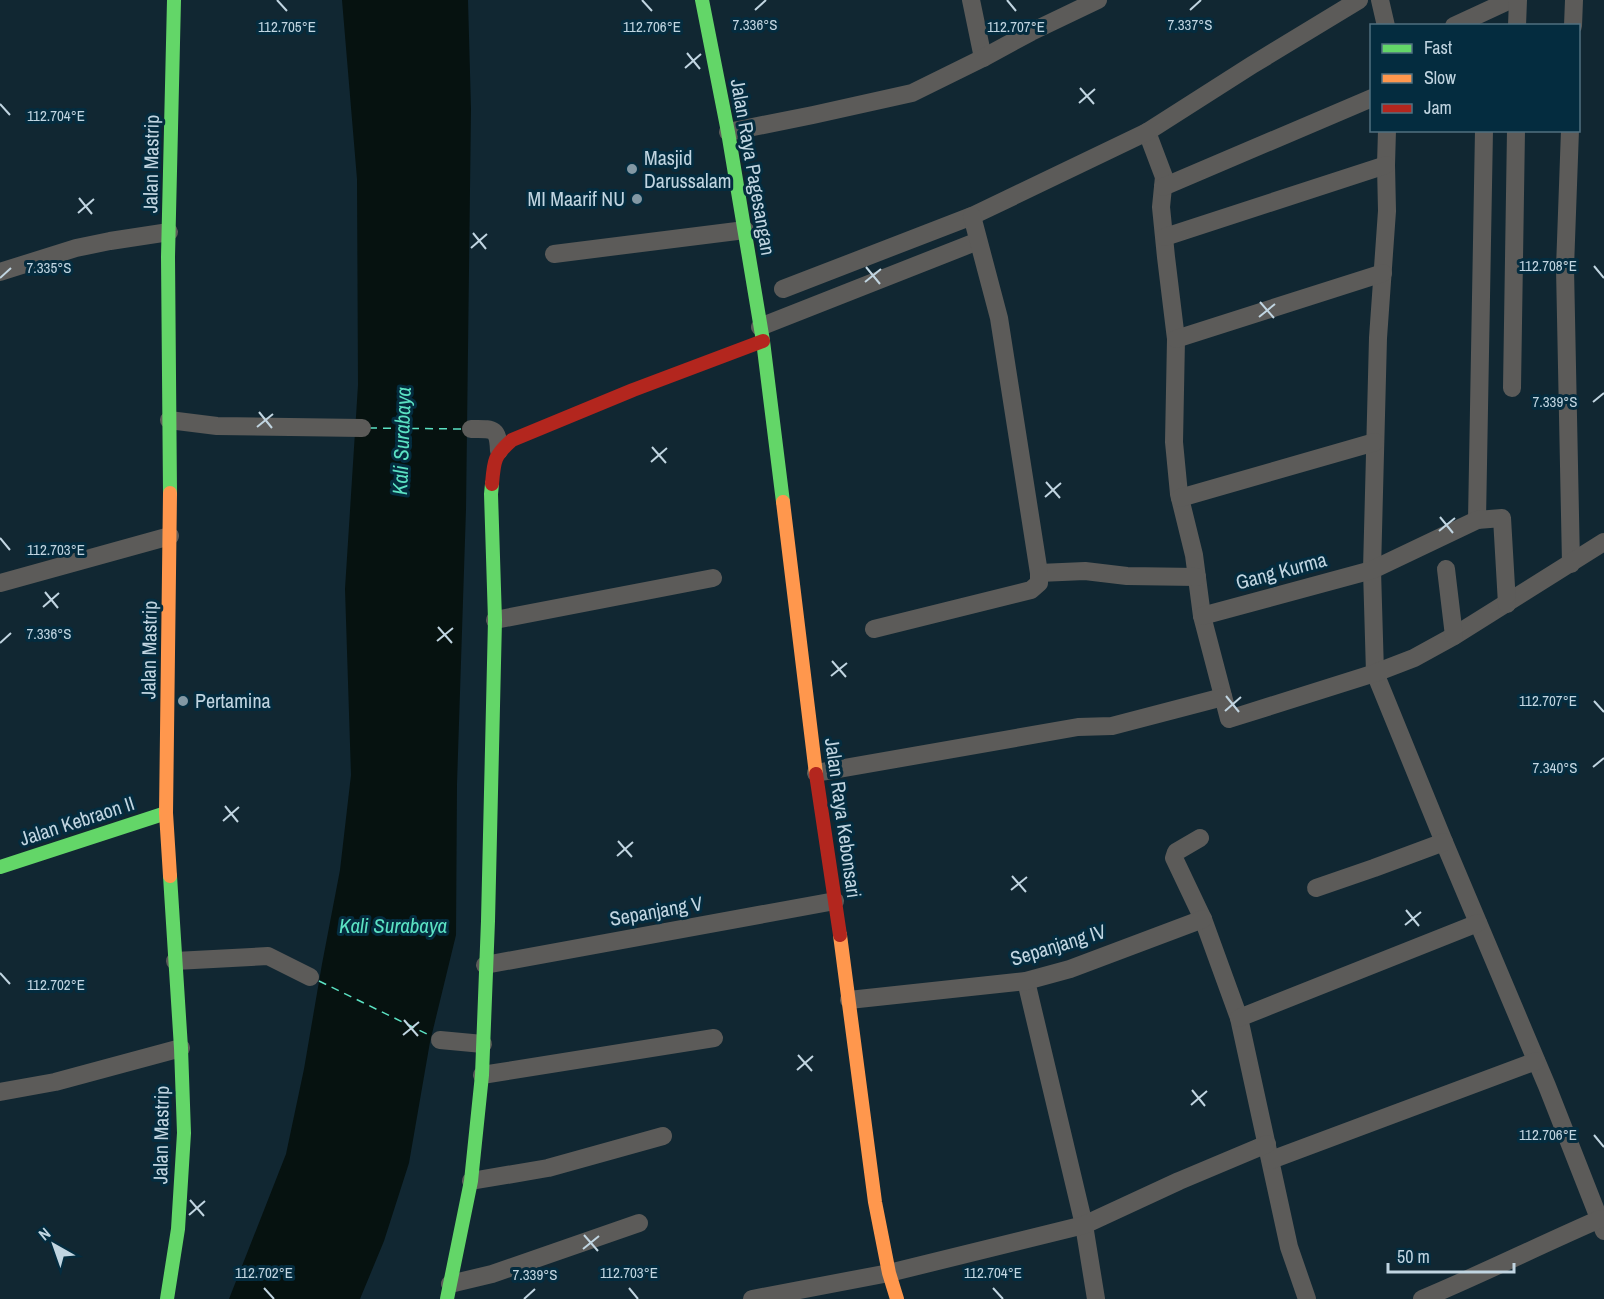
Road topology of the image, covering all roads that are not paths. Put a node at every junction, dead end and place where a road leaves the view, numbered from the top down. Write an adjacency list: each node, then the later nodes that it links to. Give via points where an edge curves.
1 (174, 0): 27 (main road, Jalan Mastrip)
2 (702, 0): 17 (main road, Jalan Raya Pagesangan)
3 (971, 0): 15 (street)
4 (1098, 0): 15 (street)
5 (1359, 0): 18 (street)
6 (1380, 0): 11 (street)
7 (1510, 0): 10 (street)
8 (1518, 0): 13 (street)
9 (1574, 0): 14 (street)
10 (1484, 19): 12 (street)
11 (1386, 24)
12 (1463, 24)
13 (1517, 24)
14 (1573, 24)
15 (983, 58): 17 (street, via 912,93)
16 (1370, 98): 24 (street)
17 (728, 132): 26 (main road, Jalan Raya Pagesangan)
18 (1147, 132): 24 (street, via 1164,177); 25 (street)
19 (1387, 132): 23 (street)
20 (1484, 132): 43 (street)
21 (1516, 132): 36 (street)
22 (1570, 132): 46 (street, via 1565,268)
23 (1386, 165): 28 (street); 32 (street)
24 (1163, 187): 28 (street)
25 (972, 216): 29 (street); 33 (street)
26 (745, 230): 30 (street); 34 (main road, Jalan Raya Pagesangan)
27 (169, 232): 31 (street, via 76,248); 37 (main road, Jalan Mastrip)
28 (1165, 237): 35 (street)
29 (978, 241): 34 (street); 49 (street, via 999,318)
30 (554, 254)
31 (0, 272)
32 (1383, 273): 35 (street); 40 (street)
33 (783, 290)
34 (762, 334): 41 (main road, via 523,435); 60 (main road, Jalan Raya Kebonsari)
35 (1176, 339): 42 (street, via 1174,442)
36 (1512, 388)
37 (169, 420): 38 (street, via 217,426); 44 (main road, Jalan Mastrip)
38 (362, 428)
39 (471, 429): 41 (street, via 496,432)
40 (1376, 442): 42 (street); 48 (street)
41 (499, 451): 55 (main road, via 491,494)
42 (1180, 498): 50 (street)
43 (1477, 520): 48 (street, Gang Kurma); 53 (street, via 1502,518)
44 (170, 536): 52 (street); 61 (main road, Jalan Mastrip)
45 (1604, 542): 46 (street)
46 (1571, 564): 53 (street)
47 (1446, 569): 57 (street)
48 (1372, 570): 54 (street, Gang Kurma); 58 (street)
49 (1039, 573): 50 (street, via 1085,571); 56 (street, via 1039,583 1031,591)
50 (1197, 577): 54 (street)
51 (713, 578): 55 (street)
52 (0, 583)
53 (1507, 604): 57 (street)
54 (1203, 616): 59 (street)
55 (495, 620): 70 (main road)
56 (874, 629)
57 (1454, 636): 58 (street)
58 (1375, 673): 59 (street, via 1229,719); 63 (street)
59 (1223, 697): 60 (street, via 1112,726 1078,727)
60 (816, 773): 66 (main road, Jalan Raya Kebonsari)
61 (166, 813): 64 (main road, Jalan Kebraon II); 69 (main road, Jalan Mastrip)
62 (1200, 838): 67 (street, via 1174,855)
63 (1444, 842): 65 (street); 68 (street)
64 (0, 867)
65 (1316, 888)
66 (835, 901): 70 (street, Sepanjang V); 73 (main road, Jalan Raya Kebonsari)
67 (1203, 919): 72 (street, Sepanjang IV, via 1070,969); 74 (street)
68 (1478, 923): 74 (street); 79 (street)
69 (175, 961): 71 (street, via 268,956); 78 (main road, Jalan Mastrip)
70 (485, 965): 77 (main road)
71 (310, 977)
72 (1026, 981): 73 (street, Sepanjang IV); 86 (street)
73 (849, 1000): 88 (main road, Jalan Raya Kebonsari, via 875,1202)
74 (1239, 1018): 83 (street)
75 (714, 1038): 80 (street)
76 (440, 1040): 77 (street)
77 (483, 1044): 80 (main road)
78 (181, 1048): 81 (street, via 55,1082); 90 (main road, Jalan Mastrip, via 182,1169)
79 (1536, 1061): 83 (street); 87 (street)
80 (482, 1075): 84 (main road)
81 (0, 1092)
82 (663, 1136): 84 (street, via 548,1168)
83 (1269, 1152): 86 (street, via 1179,1181); 94 (street, via 1290,1247)
84 (471, 1181): 89 (main road)
85 (639, 1224): 89 (street)
86 (1084, 1225): 88 (street); 93 (street)
87 (1602, 1225): 95 (street)
88 (889, 1273): 91 (street); 92 (main road, Jalan Raya Kebonsari)
89 (449, 1291)
90 (167, 1299)
91 (752, 1299)
92 (897, 1299)
93 (1096, 1299)
94 (1307, 1299)
95 (1422, 1299)

